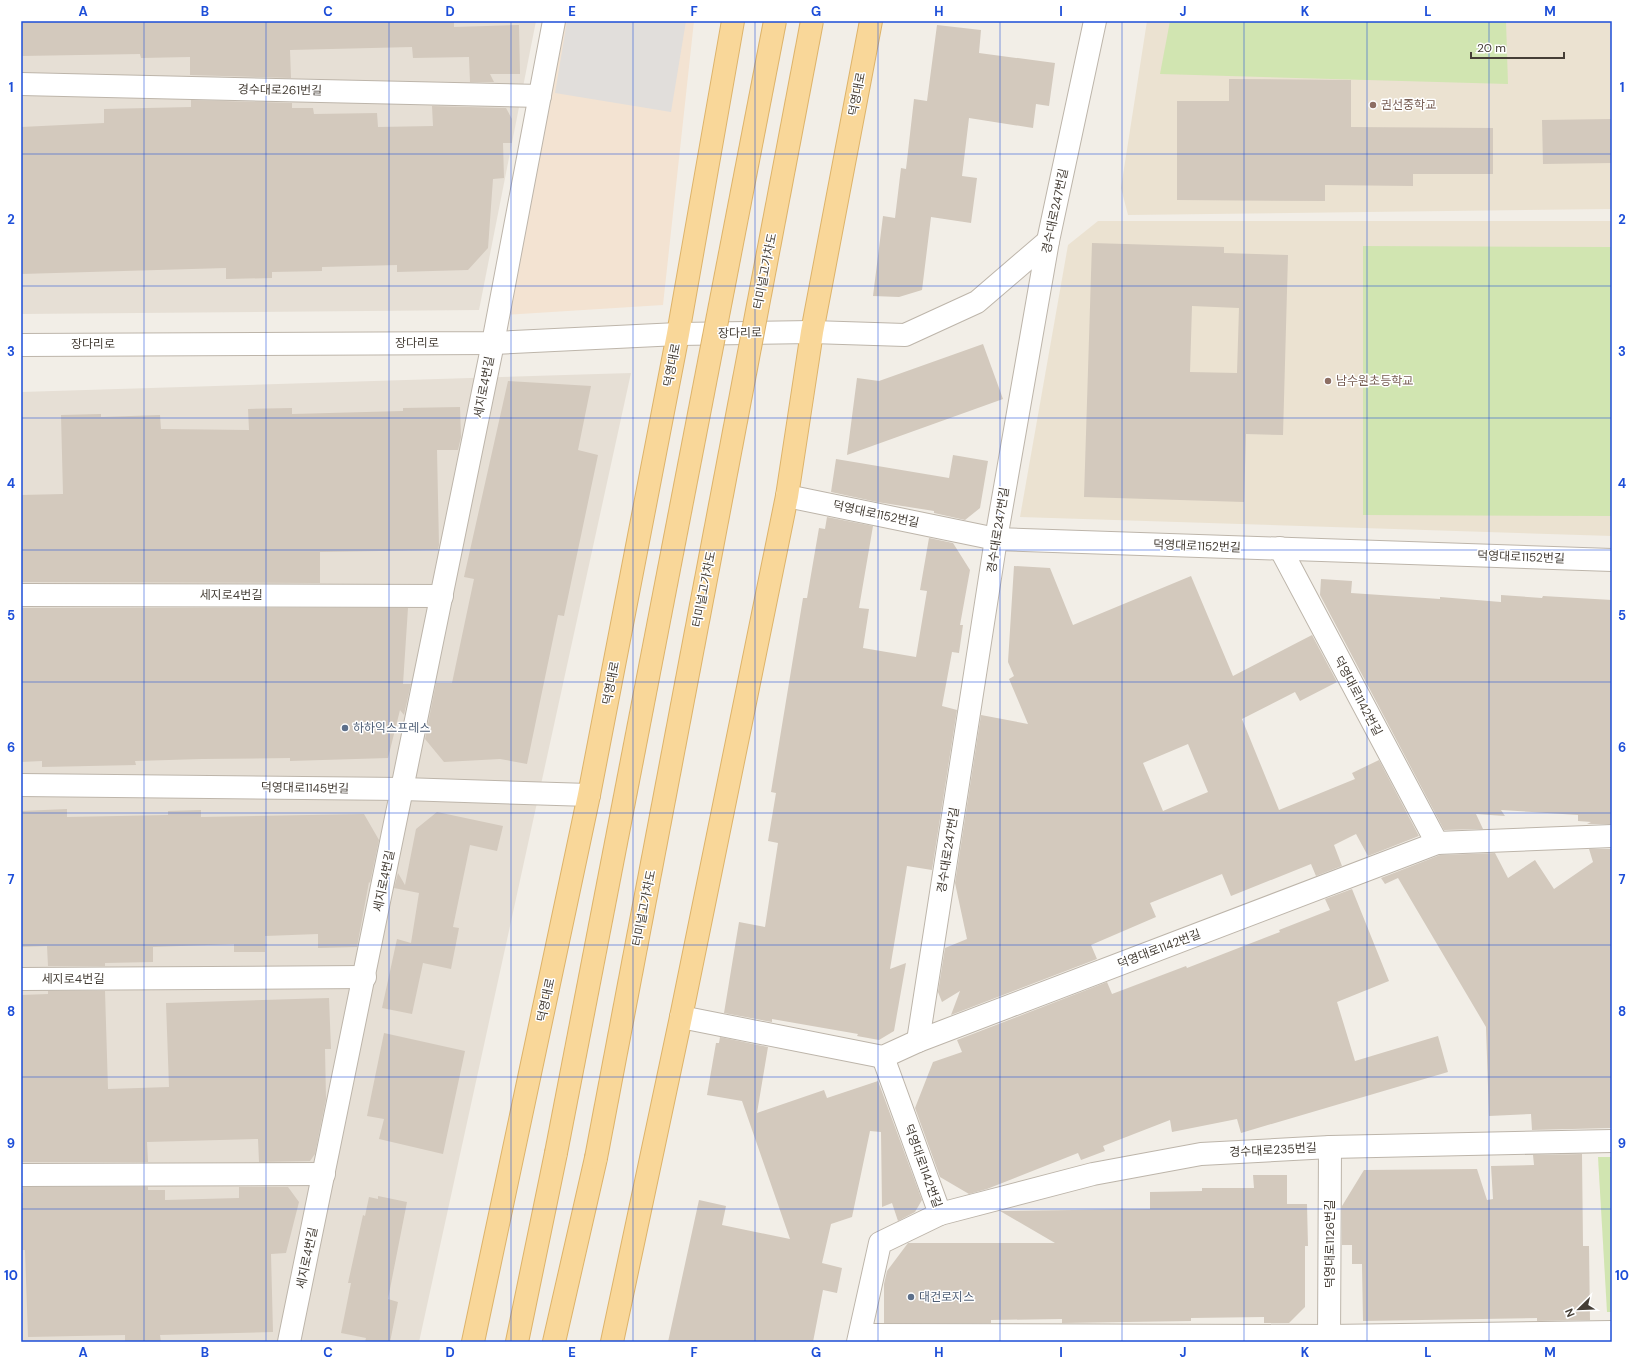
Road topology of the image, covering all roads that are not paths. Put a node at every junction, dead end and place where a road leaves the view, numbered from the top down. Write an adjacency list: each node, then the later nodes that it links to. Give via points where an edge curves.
1 (554, 21): 8 (street)
2 (733, 21): 11 (main road, 덕영대로)
3 (775, 21): 40 (main road, bridge, via 556,1153)
4 (812, 21): 41 (main road, 터미널고가차도, bridge, via 596,1158)
5 (871, 21): 10 (main road, 덕영대로)
6 (1095, 21): 9 (street, 경수대로247번길)
7 (21, 84): 8 (street, 경수대로261번길)
8 (540, 96): 12 (street)
9 (1048, 241): 10 (street, via 977,302 905,335); 15 (street, 경수대로247번길)
10 (812, 332): 11 (street, 장다리로); 14 (main road, 덕영대로)
11 (678, 334): 12 (street, 장다리로); 22 (main road, 덕영대로)
12 (493, 343): 13 (street, 장다리로); 19 (street, 세지로4번길)
13 (21, 345)
14 (787, 496): 15 (street, 덕영대로1152번길); 27 (main road, 덕영대로)
15 (996, 539): 16 (street, 덕영대로1152번길); 28 (street, 경수대로247번길)
16 (1280, 548): 17 (street, 덕영대로1152번길); 24 (street, 덕영대로1142번길)
17 (1612, 560)
18 (21, 595): 19 (street, 세지로4번길)
19 (442, 596): 21 (street, 세지로4번길)
20 (21, 785): 21 (street, 덕영대로1145번길)
21 (403, 789): 22 (street, 덕영대로1145번길); 25 (street, 세지로4번길)
22 (589, 795): 39 (main road, 덕영대로)
23 (1612, 836): 24 (street, 덕영대로1142번길)
24 (1437, 843): 28 (street, 덕영대로1142번길)
25 (364, 977): 26 (street, 세지로4번길); 32 (street, 세지로4번길)
26 (21, 979)
27 (681, 1017): 29 (street); 42 (main road, 덕영대로)
28 (918, 1041): 29 (street, 덕영대로1142번길)
29 (883, 1057): 34 (street, 덕영대로1142번길)
30 (1612, 1141): 31 (street, 경수대로235번길)
31 (1330, 1147): 34 (street, 경수대로235번길, via 1201,1154 1093,1174); 37 (street, 덕영대로1126번길)
32 (324, 1174): 33 (street); 38 (street, 세지로4번길)
33 (21, 1175)
34 (940, 1214): 36 (street, 덕영대로1142번길, via 880,1243)
35 (1612, 1332): 37 (street)
36 (859, 1339): 37 (street)
37 (1329, 1339)
38 (289, 1342)
39 (473, 1342)
40 (517, 1342)
41 (554, 1342)
42 (612, 1342)

